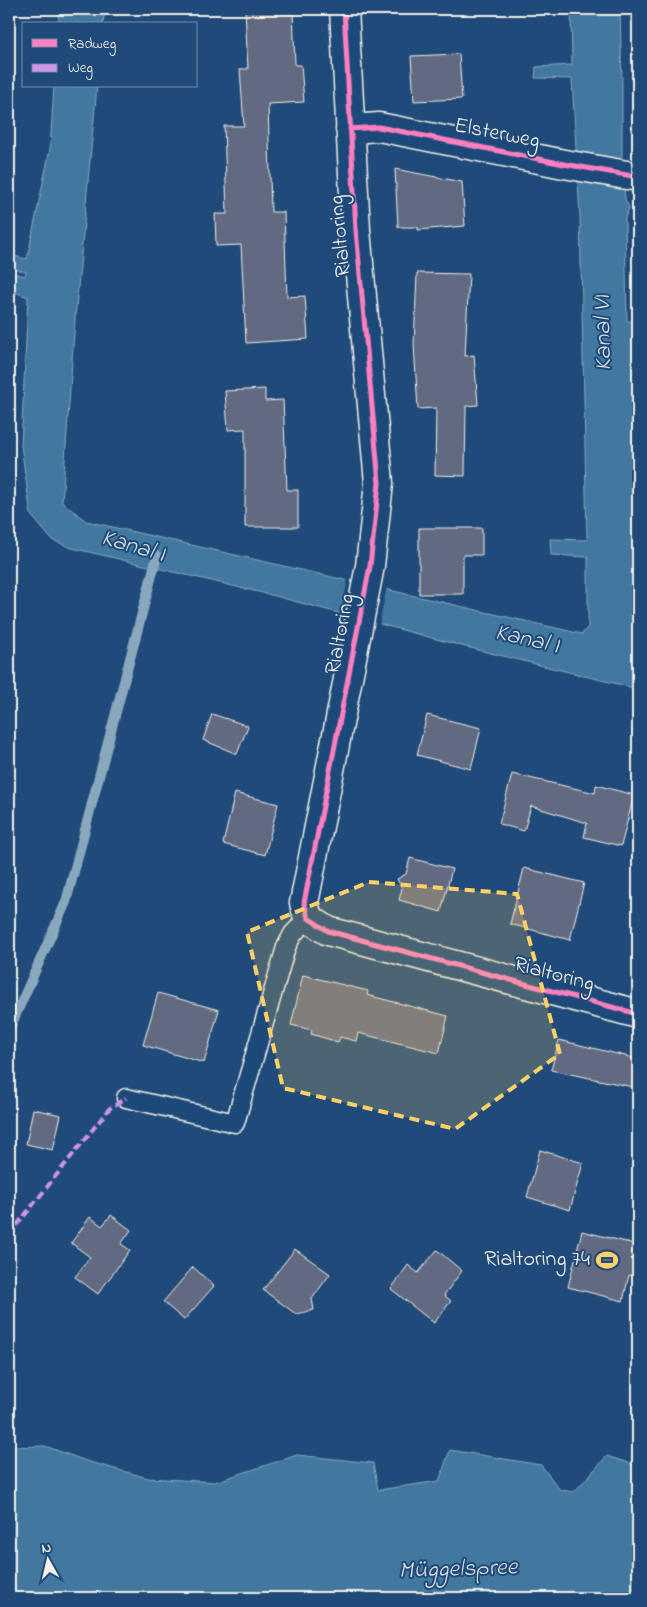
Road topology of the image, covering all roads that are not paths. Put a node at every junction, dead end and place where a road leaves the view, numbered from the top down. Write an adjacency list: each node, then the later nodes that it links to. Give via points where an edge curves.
1 (344, 9): 2 (street, Rialtoring)
2 (350, 129): 3 (street, Elsterweg, via 379,127); 4 (street, Rialtoring, via 379,483 370,566 356,646 304,903)
3 (636, 176)
4 (308, 918): 5 (street, Rialtoring, via 328,931); 6 (lane, via 286,947 235,1123)
5 (638, 1014)
6 (126, 1098)

